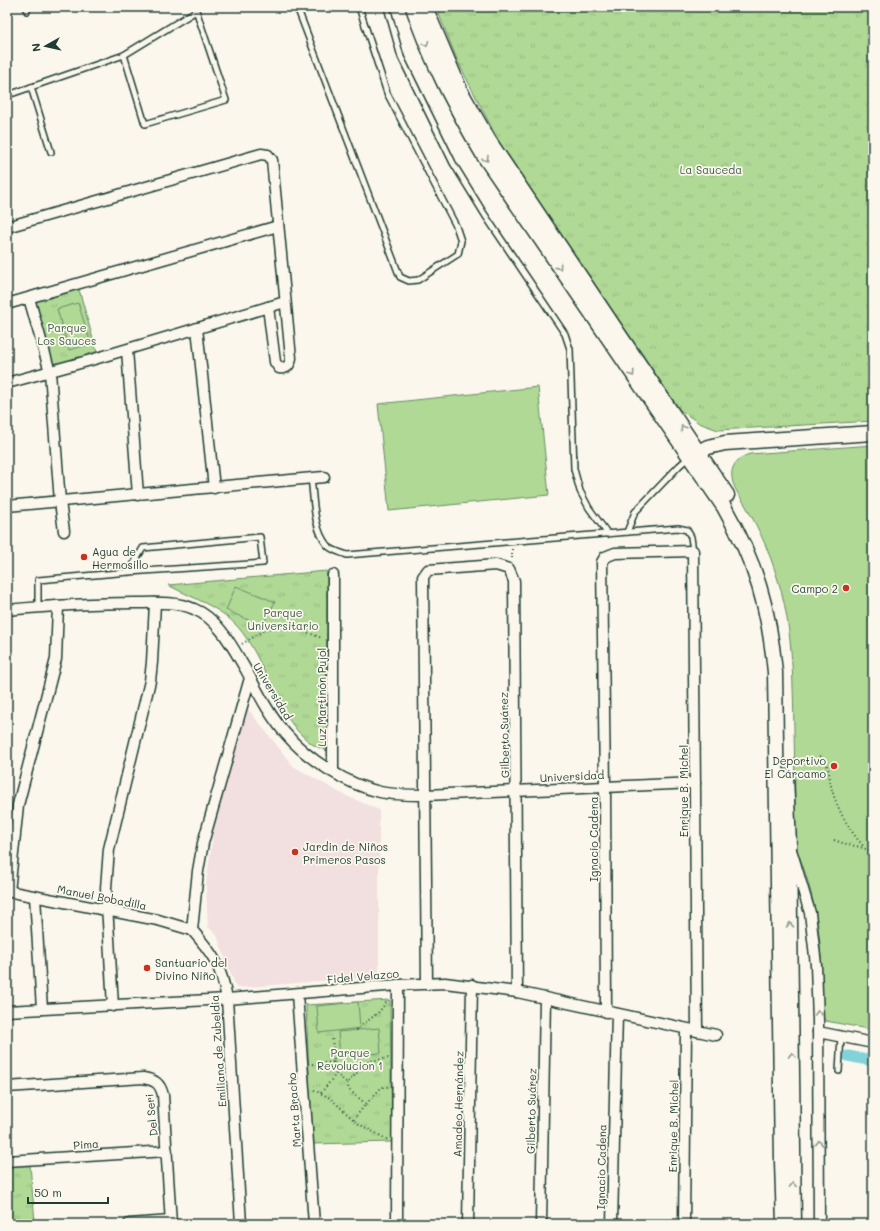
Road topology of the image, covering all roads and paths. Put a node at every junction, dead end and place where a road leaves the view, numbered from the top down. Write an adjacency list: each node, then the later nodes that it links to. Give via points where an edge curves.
1 (297, 7): 2 (lane, via 400,277 409,281 418,280 458,254 461,241 456,226 387,93)
2 (359, 7)
3 (387, 7): 31 (lane, via 401,57 453,163 484,215 565,334 570,350 574,469 589,508)
4 (413, 7): 22 (main road, one-way to 22, via 432,59 484,156 635,378)
5 (425, 7): 22 (main road, one-way to 5, via 489,141 461,92)
6 (196, 9): 7 (lane); 7 (lane, via 226,100 145,124)
7 (124, 55): 8 (lane)
8 (31, 88): 9 (lane); 10 (lane)
9 (7, 94)
10 (51, 152)
11 (278, 226): 12 (street, via 272,160 268,155 261,154); 13 (street); 14 (street)
12 (7, 227)
13 (28, 298): 15 (street); 19 (street)
14 (284, 302): 16 (street); 16 (street, via 291,358 286,368 279,368 275,362)
15 (7, 304)
16 (268, 307): 17 (street)
17 (197, 328): 18 (street); 25 (street)
18 (127, 350): 19 (street); 26 (street)
19 (50, 372): 20 (street); 27 (street)
20 (7, 383)
21 (873, 433): 22 (main road, via 725,443 708,447)
22 (695, 454): 30 (lane, via 679,466 635,512); 51 (main road, via 728,496 753,539 773,598 783,672); 102 (main road, via 752,561 762,594 773,651)
23 (324, 477): 24 (street)
24 (311, 478): 25 (street); 32 (lane, via 321,533 327,544 335,551 347,555)
25 (214, 488): 26 (street)
26 (138, 495): 27 (street)
27 (60, 502): 28 (street); 29 (street)
28 (7, 506)
29 (64, 531)
30 (627, 532): 31 (lane); 33 (lane, via 678,528 687,530)
31 (608, 534): 32 (lane)
32 (512, 541): 35 (path)
33 (693, 551): 46 (street, Enrique B. Michel); 47 (street, Ignacio Cadena, via 615,553 605,557 601,569)
34 (129, 572): 34 (lane, via 263,563 260,537 143,548); 39 (lane, via 38,580)
35 (512, 574): 48 (street, Gilberto Suárez); 49 (street, via 509,569 496,565 428,570 423,577)
36 (333, 575): 41 (street, Luz Martinón Pujol)
37 (155, 603): 38 (street, Universidad); 42 (street, Universidad, via 193,608 205,615 220,629); 56 (street, via 148,687 109,848)
38 (58, 606): 39 (street, Universidad); 54 (street, via 56,659 18,805)
39 (38, 607): 40 (street, Universidad)
40 (7, 610)
41 (333, 642): 42 (path, via 287,625 266,629 246,640); 45 (street, Luz Martinón Pujol)
42 (235, 650): 43 (street, Universidad)
43 (250, 678): 45 (street, Universidad, via 286,734 305,753); 57 (street, via 203,843)
44 (820, 756): 52 (path, via 826,762 840,811)
45 (332, 771): 49 (street, Universidad, via 378,792)
46 (695, 783): 47 (street, Universidad); 72 (street, Enrique B. Michel)
47 (606, 786): 48 (street, Universidad); 69 (street, Ignacio Cadena)
48 (516, 791): 49 (street, Universidad); 61 (street, Gilberto Suárez)
49 (425, 795): 58 (street)
50 (834, 840): 52 (path)
51 (789, 845): 73 (street, one-way to 51, via 816,965 810,913); 103 (main road, one-way to 51)
52 (864, 847): 53 (path)
53 (873, 853)
54 (8, 891): 55 (street, Manuel Bobadilla)
55 (35, 897): 56 (street, Manuel Bobadilla); 67 (street)
56 (107, 910): 57 (street, Manuel Bobadilla); 66 (street)
57 (192, 930): 64 (street, Emiliana de Zubeldia, via 214,956)
58 (427, 984): 59 (street, Fidel Velazco); 60 (street, Fidel Velazco)
59 (398, 985): 62 (street, Fidel Velazco); 97 (street)
60 (472, 985): 61 (street, Fidel Velazco); 98 (street, Amadeo Hernández)
61 (517, 992): 63 (street, Fidel Velazco)
62 (297, 994): 64 (street, Fidel Velazco); 96 (street, Marta Bracho)
63 (545, 998): 69 (street, Fidel Velazco); 99 (street, Gilberto Suárez)
64 (227, 999): 66 (street, Fidel Velazco); 95 (street, Emiliana de Zubeldia)
65 (388, 1000): 71 (path)
66 (113, 1006): 67 (street, Fidel Velazco)
67 (42, 1009): 68 (street, Fidel Velazco)
68 (7, 1012)
69 (606, 1012): 70 (street, Fidel Velazco)
70 (616, 1014): 72 (street, Fidel Velazco); 100 (street, Ignacio Cadena)
71 (356, 1030)
72 (691, 1030): 74 (street, Fidel Velazco); 101 (street, Enrique B. Michel)
73 (818, 1032): 75 (street); 104 (street, one-way to 73)
74 (716, 1034)
75 (841, 1036): 77 (street); 81 (lane)
76 (332, 1037): 79 (path)
77 (873, 1043)
78 (390, 1058): 83 (path, via 369,1061)
79 (334, 1062): 80 (path); 82 (path)
80 (309, 1064)
81 (839, 1071)
82 (336, 1074): 83 (path); 87 (path)
83 (347, 1083): 88 (path, via 349,1090)
84 (7, 1087): 91 (street, Del Seri, via 143,1078 155,1081 163,1095)
85 (391, 1087): 88 (path, via 382,1087)
86 (310, 1088): 87 (path)
87 (321, 1093): 89 (path)
88 (366, 1104): 89 (path)
89 (353, 1120): 90 (path)
90 (392, 1142)
91 (167, 1151): 92 (street, Pima); 93 (street, Del Seri)
92 (7, 1161)
93 (171, 1222): 94 (street)
94 (129, 1224)
95 (241, 1224)
96 (314, 1224)
97 (397, 1224)
98 (468, 1224)
99 (541, 1224)
100 (612, 1224)
101 (684, 1224)
102 (784, 1224)
103 (794, 1224)
104 (819, 1224)

